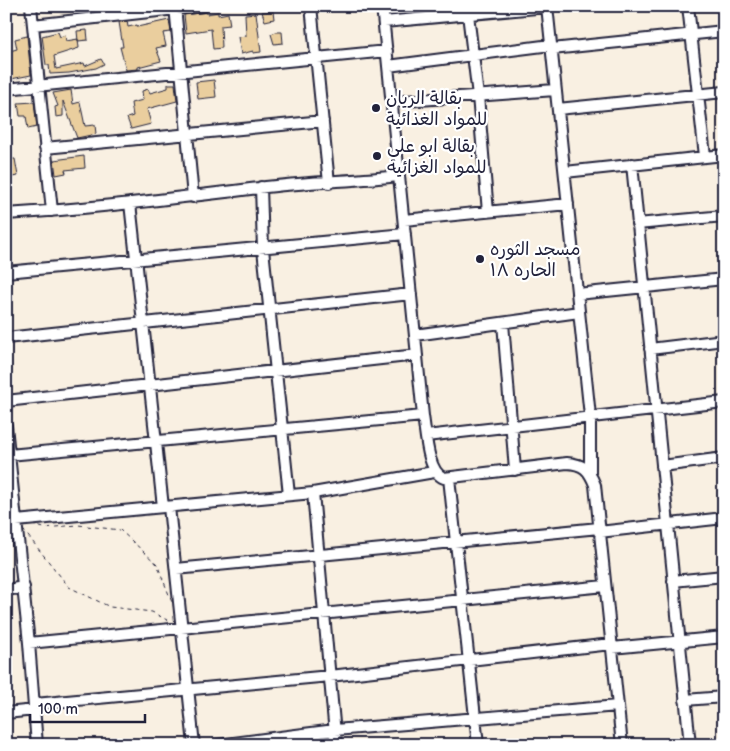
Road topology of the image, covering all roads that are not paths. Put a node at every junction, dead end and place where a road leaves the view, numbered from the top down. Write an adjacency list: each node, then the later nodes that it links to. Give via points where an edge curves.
1 (31, 6): 10 (street)
2 (203, 6): 7 (street)
3 (311, 6): 16 (street)
4 (382, 6): 9 (street)
5 (547, 6): 8 (street); 13 (street)
6 (688, 6): 12 (street)
7 (175, 8): 10 (street); 18 (street)
8 (467, 10): 9 (street); 15 (street)
9 (384, 22): 14 (street)
10 (33, 25): 19 (street)
11 (724, 31): 12 (street)
12 (691, 35): 13 (street); 23 (street)
13 (551, 47): 15 (street); 21 (street)
14 (387, 51): 16 (street); 17 (street)
15 (473, 55): 17 (street); 24 (street)
16 (316, 58): 18 (street); 27 (street)
17 (388, 66): 25 (street)
18 (181, 72): 19 (street); 28 (street)
19 (39, 86): 20 (street); 29 (street)
20 (6, 89)
21 (554, 90): 24 (street); 26 (street)
22 (724, 92): 23 (street)
23 (698, 95): 26 (street); 31 (street)
24 (478, 96): 25 (street); 41 (street)
25 (392, 102): 34 (street)
26 (558, 109): 33 (street)
27 (323, 121): 28 (street); 35 (street)
28 (187, 134): 29 (street); 37 (street)
29 (45, 148): 40 (street)
30 (724, 155): 31 (street)
31 (705, 156): 32 (street)
32 (632, 164): 33 (street); 45 (street)
33 (564, 172): 39 (street)
34 (399, 176): 35 (street); 44 (street)
35 (330, 183): 36 (street)
36 (261, 187): 37 (street); 47 (street)
37 (193, 197): 38 (street)
38 (130, 203): 40 (street); 48 (street)
39 (568, 204): 41 (street); 53 (street)
40 (52, 211): 42 (street)
41 (488, 212): 44 (street)
42 (6, 214)
43 (724, 216): 45 (street)
44 (404, 220): 46 (street)
45 (637, 224): 51 (street)
46 (405, 234): 47 (street); 52 (street)
47 (263, 248): 48 (street); 54 (street)
48 (137, 261): 49 (street); 57 (street)
49 (6, 272)
50 (724, 279): 51 (street)
51 (644, 287): 53 (street); 61 (street)
52 (411, 294): 54 (street); 58 (street)
53 (577, 294): 55 (street)
54 (269, 310): 57 (street); 63 (street)
55 (579, 312): 56 (street); 69 (street)
56 (503, 322): 58 (street); 71 (street)
57 (144, 324): 59 (street); 64 (street)
58 (415, 334): 62 (street)
59 (6, 338)
60 (724, 340): 61 (street)
61 (650, 350): 67 (street)
62 (417, 355): 63 (street); 68 (street)
63 (276, 370): 64 (street); 72 (street)
64 (150, 384): 65 (street); 74 (street)
65 (6, 401)
66 (724, 402): 67 (street)
67 (656, 409): 69 (street); 77 (street)
68 (423, 416): 72 (street); 73 (street)
69 (590, 416): 71 (street); 81 (street)
70 (6, 426): 75 (street)
71 (511, 426): 73 (street); 79 (street)
72 (282, 430): 74 (street); 84 (street)
73 (426, 436): 80 (street)
74 (156, 442): 75 (street); 85 (street)
75 (9, 455): 78 (street)
76 (724, 458): 77 (street)
77 (662, 466): 87 (street)
78 (8, 467): 88 (street)
79 (516, 470): 81 (street, via 567,463 585,467); 82 (street)
80 (434, 472): 82 (street); 83 (street)
81 (590, 474): 89 (street, via 595,485)
82 (449, 478): 91 (street)
83 (313, 492): 84 (street); 92 (street)
84 (289, 495): 85 (street)
85 (166, 507): 88 (street); 93 (street)
86 (724, 518): 87 (street)
87 (668, 524): 89 (street); 95 (street)
88 (17, 525): 90 (street); 97 (street)
89 (599, 530): 91 (street); 96 (street)
90 (6, 531)
91 (456, 542): 92 (street); 99 (street)
92 (319, 555): 93 (street); 100 (street)
93 (176, 569): 101 (street)
94 (724, 576): 95 (street)
95 (673, 581): 103 (street)
96 (605, 586): 99 (street); 105 (street)
97 (24, 587): 98 (street); 104 (street)
98 (6, 590)
99 (462, 600): 100 (street); 106 (street)
100 (324, 614): 101 (street); 107 (street)
101 (182, 628): 104 (street); 108 (street)
102 (724, 637): 103 (street)
103 (679, 641): 105 (street); 110 (street)
104 (29, 643): 112 (street)
105 (612, 646): 106 (street); 111 (street)
106 (469, 661): 107 (street); 114 (street)
107 (330, 676): 108 (street); 115 (street)
108 (188, 690): 112 (street); 117 (street)
109 (724, 696): 110 (street)
110 (685, 700): 122 (street)
111 (618, 706): 114 (street); 121 (street)
112 (35, 707): 113 (street); 116 (street)
113 (6, 713)
114 (475, 718): 115 (street); 120 (street)
115 (335, 730): 118 (street); 119 (street)
116 (37, 745)
117 (194, 745)
118 (218, 745)
119 (336, 745)
120 (478, 745)
121 (622, 745)
122 (690, 745)

